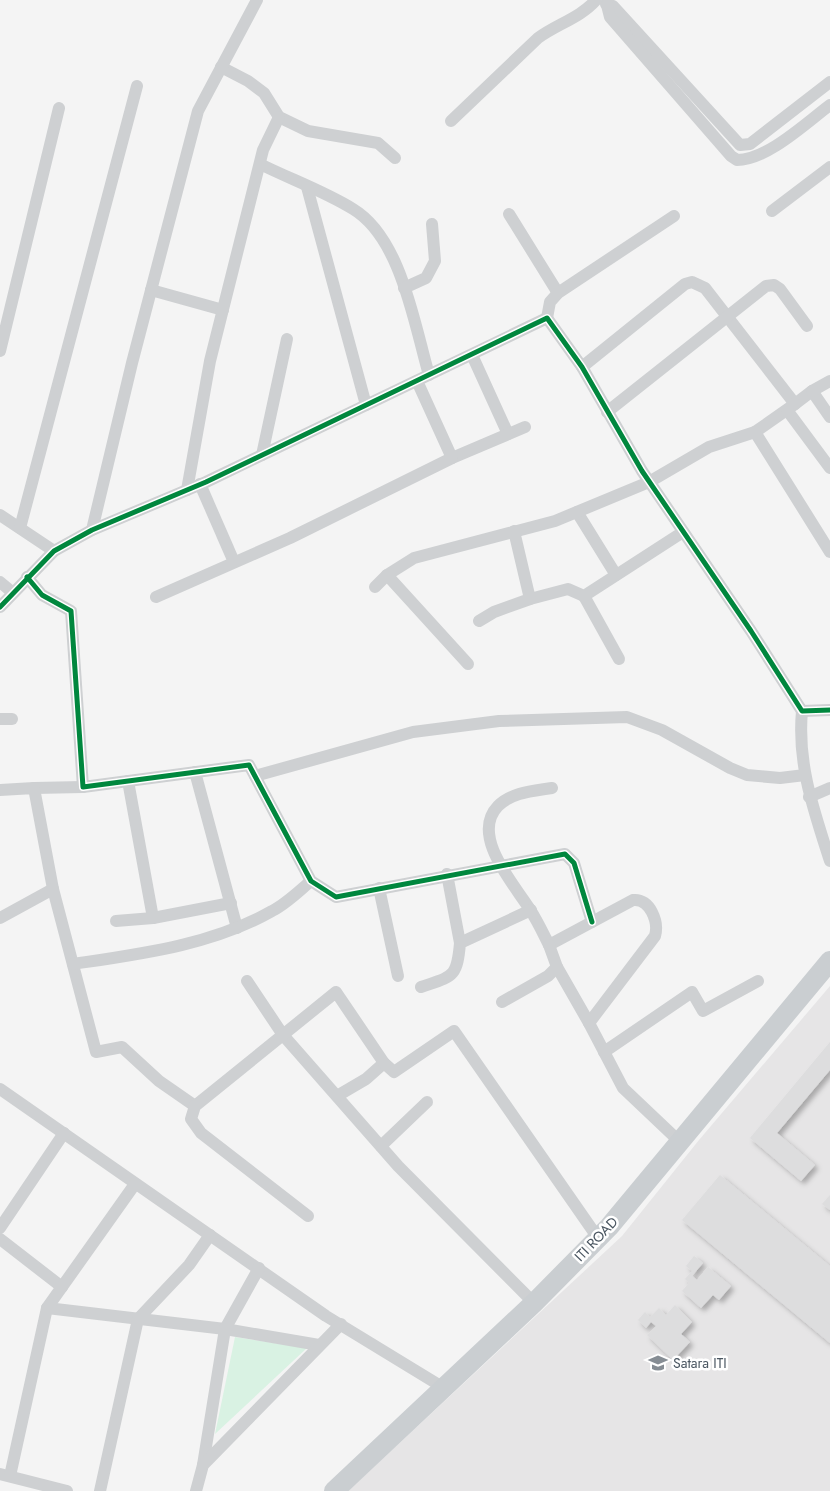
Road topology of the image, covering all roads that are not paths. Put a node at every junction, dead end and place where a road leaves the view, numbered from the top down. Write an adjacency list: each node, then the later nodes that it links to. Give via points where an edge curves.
1 (257, 0): 3 (street)
2 (601, 2): 4 (street, via 613,6 740,145 750,144); 6 (street, via 610,17 737,160 754,158 769,150); 9 (street, via 538,38)
3 (221, 67): 8 (street, via 264,93); 19 (street, via 198,111)
4 (830, 82)
5 (137, 86): 48 (street)
6 (830, 105)
7 (59, 108): 26 (street)
8 (279, 117): 10 (street, via 308,131 378,143); 11 (street)
9 (451, 121)
10 (396, 158)
11 (260, 164): 13 (street); 21 (street)
12 (830, 168): 14 (street)
13 (307, 187): 18 (street, via 353,209 370,223 381,235); 33 (street)
14 (772, 211)
15 (509, 214): 20 (street)
16 (674, 216): 20 (street)
17 (432, 224): 18 (street, via 435,261 426,278)
18 (404, 288): 29 (street)
19 (151, 290): 21 (street); 49 (street)
20 (558, 293): 23 (street, via 550,302)
21 (223, 310): 45 (street, via 210,361)
22 (725, 316): 24 (street, via 766,286 774,285 780,288); 28 (street, via 705,288 692,282 685,284); 34 (street); 35 (street)
23 (547, 318): 27 (street); 28 (street)
24 (807, 326)
25 (287, 339): 40 (street)
26 (0, 351)
27 (472, 355): 29 (street); 39 (street)
28 (582, 368): 35 (street)
29 (429, 374): 30 (street)
30 (417, 381): 33 (street); 41 (street)
31 (830, 381): 32 (street)
32 (812, 391): 34 (street); 36 (street)
33 (366, 405): 40 (street)
34 (791, 407): 38 (street); 42 (street)
35 (607, 412): 43 (street)
36 (830, 417)
37 (525, 427): 39 (street)
38 (755, 432): 43 (street, via 709,447); 53 (street)
39 (508, 434): 41 (street)
40 (262, 455): 44 (street)
41 (452, 458): 54 (street)
42 (830, 468)
43 (649, 482): 46 (street); 51 (street)
44 (200, 484): 45 (street); 54 (street)
45 (187, 490): 49 (street)
46 (576, 512): 50 (street, via 556,521); 56 (street)
47 (0, 515): 48 (street)
48 (20, 528): 52 (street)
49 (92, 530): 52 (street)
50 (514, 531): 55 (street, via 428,553); 63 (street)
51 (683, 532): 56 (street); 69 (street)
52 (54, 551): 57 (street)
53 (830, 552)
54 (234, 562): 62 (street)
55 (387, 575): 59 (street); 67 (street)
56 (616, 575): 61 (street)
57 (27, 577): 60 (street); 74 (street, via 42,595 71,611)
58 (0, 582): 60 (street)
59 (375, 587)
60 (12, 592): 64 (street)
61 (584, 596): 63 (street, via 568,589); 66 (street)
62 (156, 597)
63 (530, 599): 65 (street)
64 (0, 607)
65 (479, 621)
66 (619, 659)
67 (468, 664)
68 (830, 710): 69 (street)
69 (802, 711): 71 (street, via 800,740)
70 (195, 772): 72 (street, via 249,765); 73 (street); 86 (street)
71 (805, 775): 72 (street, via 780,778 747,775 662,730 626,717 499,721 413,732); 79 (street)
72 (255, 776): 83 (street)
73 (128, 781): 74 (street); 89 (street)
74 (83, 787): 75 (street)
75 (34, 788): 78 (street); 85 (street)
76 (552, 788): 81 (street, via 519,794 498,806 491,819 489,836)
77 (830, 788): 79 (street)
78 (0, 790)
79 (809, 797): 80 (street)
80 (830, 861)
81 (500, 865): 82 (street); 87 (street); 91 (street, via 569,855)
82 (447, 874): 84 (street); 93 (street)
83 (311, 881): 84 (street, via 336,897); 92 (street, via 274,911)
84 (379, 888): 98 (street)
85 (53, 889): 88 (street); 96 (street)
86 (231, 902): 89 (street); 92 (street)
87 (531, 910): 93 (street); 94 (street)
88 (0, 918)
89 (153, 918): 90 (street)
90 (116, 921)
91 (592, 922): 94 (street); 103 (street, via 637,900 647,904 657,930)
92 (237, 928): 96 (street, via 135,955)
93 (460, 943): 101 (street, via 458,964 453,973)
94 (549, 945): 97 (street)
95 (830, 961): 112 (main road, ITI ROAD)
96 (73, 964): 110 (street, via 96,1052 122,1047 159,1081)
97 (557, 967): 102 (street, via 548,976); 103 (street)
98 (398, 976)
99 (247, 981): 104 (street)
100 (758, 981): 105 (street, via 703,1011 692,992)
101 (421, 987)
102 (502, 1002)
103 (589, 1023): 105 (street)
104 (284, 1035): 106 (street, via 336,992); 108 (street); 110 (street)
105 (604, 1052): 112 (street, via 623,1088)
106 (384, 1063): 108 (street); 118 (street, via 394,1072 454,1031)
107 (0, 1088): 111 (street)
108 (337, 1096): 113 (street)
109 (427, 1102): 113 (street)
110 (195, 1106): 115 (street, via 191,1119 201,1134)
111 (64, 1133): 114 (street); 116 (street)
112 (680, 1142): 118 (main road, ITI ROAD)
113 (381, 1146): 122 (street)
114 (134, 1184): 117 (street); 121 (street)
115 (308, 1216)
116 (0, 1228)
117 (210, 1235): 120 (street); 124 (street, via 189,1265)
118 (598, 1238): 122 (main road, ITI ROAD)
119 (0, 1239): 121 (street)
120 (259, 1268): 125 (street); 126 (street)
121 (62, 1287): 123 (street)
122 (534, 1303): 128 (main road, ITI ROAD)
123 (47, 1308): 124 (street); 130 (street)
124 (138, 1319): 126 (street); 132 (street)
125 (341, 1324): 127 (street); 128 (street)
126 (225, 1329): 127 (street); 129 (street)
127 (320, 1345): 129 (street)
128 (444, 1388): 134 (main road, ITI ROAD)
129 (204, 1465): 133 (street)
130 (5, 1475): 131 (street)
131 (67, 1491)
132 (100, 1491)
133 (196, 1491)
134 (334, 1491)

